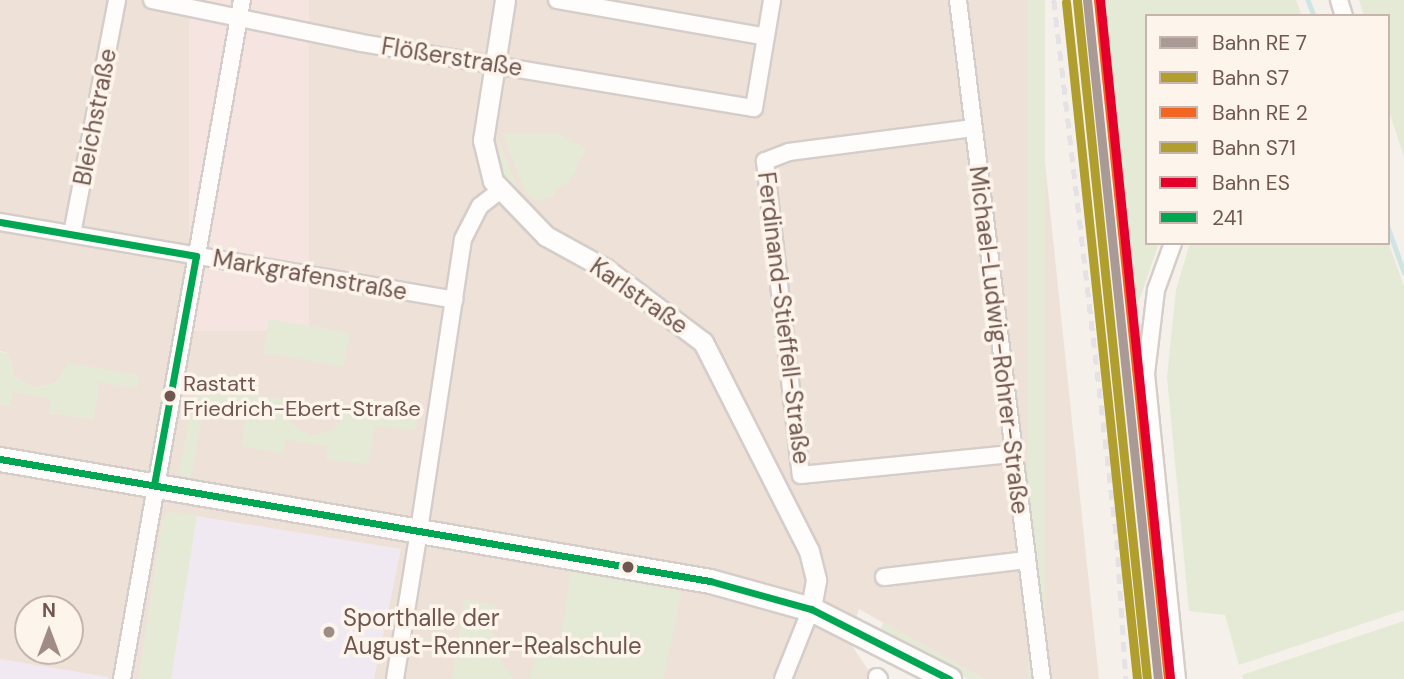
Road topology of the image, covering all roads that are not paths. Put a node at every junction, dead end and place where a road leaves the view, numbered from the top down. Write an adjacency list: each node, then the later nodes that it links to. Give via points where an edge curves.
1 (117, 0): 14 (street, Bleichstraße)
2 (152, 0): 8 (street, Flößerstraße)
3 (242, 0): 8 (street)
4 (505, 0): 10 (street, Karlstraße)
5 (558, 0): 9 (street)
6 (772, 0): 9 (street)
7 (958, 0): 11 (street, Michael-Ludwig-Rohrer-Straße)
8 (238, 18): 10 (street, Flößerstraße, via 361,44); 16 (street)
9 (766, 37): 10 (street, Flößerstraße, via 754,107)
10 (494, 63): 12 (street, Karlstraße, via 483,140 486,166)
11 (973, 128): 18 (street, Michael-Ludwig-Rohrer-Straße); 18 (street, Ferdinand-Stieffell-Straße, via 789,152 765,161 801,475)
12 (499, 191): 17 (street, via 480,206 466,227); 24 (street, Karlstraße, via 546,236 606,269 703,342 809,551 816,580)
13 (0, 222): 14 (street, Markgrafenstraße)
14 (72, 234): 16 (street, Markgrafenstraße)
15 (1172, 245): 30 (street, via 1156,290 1146,374)
16 (196, 256): 17 (street, Markgrafenstraße); 20 (street)
17 (454, 300): 21 (street)
18 (1013, 454): 22 (street, Michael-Ludwig-Rohrer-Straße)
19 (0, 459): 20 (main road)
20 (154, 485): 21 (main road); 26 (street)
21 (418, 537): 24 (main road, via 710,581); 27 (street)
22 (1027, 560): 23 (street); 29 (street, Michael-Ludwig-Rohrer-Straße)
23 (884, 577)
24 (811, 609): 25 (main road); 28 (street)
25 (944, 676)
26 (122, 679)
27 (395, 679)
28 (783, 679)
29 (1042, 679)
30 (1177, 679)

